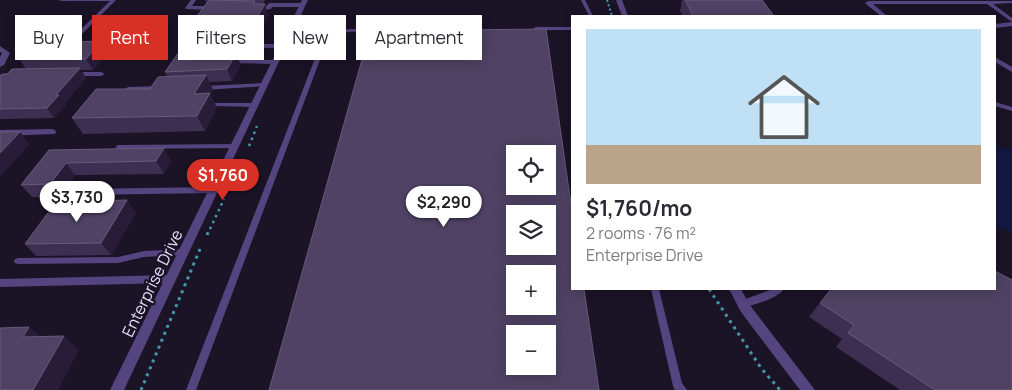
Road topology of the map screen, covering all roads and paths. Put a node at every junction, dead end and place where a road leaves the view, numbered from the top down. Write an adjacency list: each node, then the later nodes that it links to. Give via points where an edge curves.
1 (61, 0): 6 (lane)
2 (194, 0): 11 (lane, via 188,8)
3 (583, 0): 14 (lane)
4 (607, 0): 15 (path)
5 (619, 0): 16 (street)
6 (113, 1): 22 (lane)
7 (303, 2): 10 (lane); 13 (street, Enterprise Drive)
8 (988, 2): 9 (lane); 17 (lane, via 868,3); 18 (lane)
9 (1012, 2)
10 (272, 3): 12 (lane, via 269,8)
11 (215, 8)
12 (251, 8)
13 (297, 15)
14 (590, 15)
15 (612, 15)
16 (625, 15)
17 (883, 15)
18 (1012, 23): 19 (lane)
19 (996, 26)
20 (533, 29): 21 (lane)
21 (571, 29)
22 (82, 31)
23 (0, 48): 28 (street, via 6,52)
24 (996, 59): 29 (lane)
25 (317, 60): 61 (lane)
26 (228, 62): 27 (lane)
27 (275, 62): 32 (street, Enterprise Drive)
28 (0, 65)
29 (1012, 70)
30 (64, 74): 31 (street)
31 (101, 74)
32 (264, 85): 34 (lane); 38 (street, Enterprise Drive)
33 (165, 88): 35 (lane)
34 (193, 88)
35 (128, 89)
36 (996, 104): 39 (lane)
37 (214, 105): 38 (lane)
38 (254, 105): 43 (street, Enterprise Drive)
39 (1012, 109)
40 (259, 122): 45 (path)
41 (52, 132): 42 (street)
42 (0, 133)
43 (235, 146): 44 (lane); 46 (street, Enterprise Drive)
44 (118, 147)
45 (246, 151)
46 (214, 190): 47 (lane); 49 (street, Enterprise Drive)
47 (79, 192)
48 (226, 194): 60 (path)
49 (184, 252): 50 (lane, via 144,254 118,260); 51 (street, Enterprise Drive)
50 (18, 261)
51 (172, 279): 52 (lane); 59 (street, Enterprise Drive)
52 (0, 283)
53 (655, 290): 62 (lane, via 678,386)
54 (709, 290): 63 (path, via 761,368)
55 (736, 290): 57 (street)
56 (778, 290): 57 (lane)
57 (743, 304): 58 (street)
58 (806, 389)
59 (117, 390)
60 (141, 390)
61 (191, 390)
62 (682, 390)
63 (780, 390)

